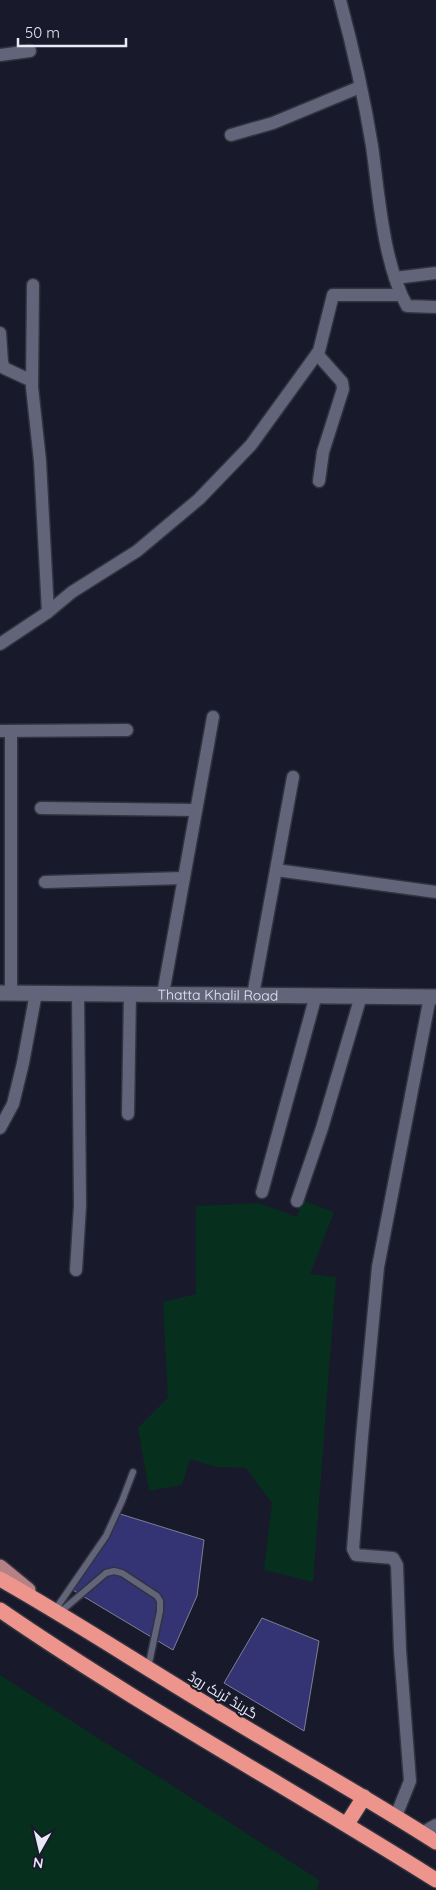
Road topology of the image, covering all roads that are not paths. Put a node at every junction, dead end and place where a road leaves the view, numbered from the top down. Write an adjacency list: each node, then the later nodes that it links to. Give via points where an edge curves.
1 (340, 0): 4 (street)
2 (30, 51): 3 (street)
3 (0, 55)
4 (360, 87): 5 (street, via 273,123); 7 (street)
5 (231, 135)
6 (436, 273): 7 (street)
7 (395, 278): 9 (street)
8 (33, 286): 13 (street)
9 (401, 295): 10 (street, via 407,306); 12 (street, via 333,295)
10 (436, 307)
11 (0, 333): 13 (street, via 4,368)
12 (317, 354): 14 (street, via 342,382 343,389 328,434); 15 (street, via 251,445 199,499 137,551 72,592)
13 (32, 381): 15 (street)
14 (319, 481)
15 (48, 612): 16 (street)
16 (0, 644)
17 (213, 717): 22 (street)
18 (127, 730): 19 (street)
19 (5, 731): 27 (street)
20 (293, 777): 23 (street)
21 (41, 808): 22 (street)
22 (196, 810): 24 (street)
23 (276, 870): 26 (street); 32 (street)
24 (184, 878): 25 (street); 31 (street)
25 (45, 882)
26 (436, 892)
27 (5, 993): 28 (street, Thatta Khalil Road)
28 (36, 993): 29 (street, Thatta Khalil Road); 37 (street, via 24,1063 13,1104)
29 (78, 993): 30 (street, Thatta Khalil Road); 40 (street, via 80,1206)
30 (130, 993): 31 (street, Thatta Khalil Road); 36 (street)
31 (163, 994): 32 (street, Thatta Khalil Road)
32 (253, 995): 33 (street, Thatta Khalil Road)
33 (316, 995): 34 (street, Thatta Khalil Road); 38 (street)
34 (361, 996): 35 (street, Thatta Khalil Road); 39 (street)
35 (433, 996): 50 (street, via 378,1267 354,1549 356,1555 393,1558 397,1564 410,1781)
36 (128, 1114)
37 (0, 1128)
38 (262, 1192)
39 (297, 1201)
40 (76, 1270)
41 (133, 1472): 44 (lane, via 106,1536)
42 (0, 1567): 44 (main road, گرینڈ ٹرنک روڈ)
43 (0, 1579): 44 (highway)
44 (53, 1609): 48 (highway, گرینڈ ٹرنک روڈ); 48 (lane, via 106,1573 122,1573 160,1601)
45 (0, 1610): 47 (highway)
46 (0, 1616): 47 (main road)
47 (27, 1628): 51 (highway, via 201,1739)
48 (148, 1668): 49 (highway, گرینڈ ٹرنک روڈ)
49 (364, 1797): 50 (highway, گرینڈ ٹرنک روڈ); 51 (highway)
50 (396, 1816): 53 (highway, گرینڈ ٹرنک روڈ)
51 (347, 1824): 55 (highway)
52 (436, 1825): 53 (street)
53 (422, 1833): 54 (highway, گرینڈ ٹرنک روڈ)
54 (436, 1842)
55 (436, 1880)

